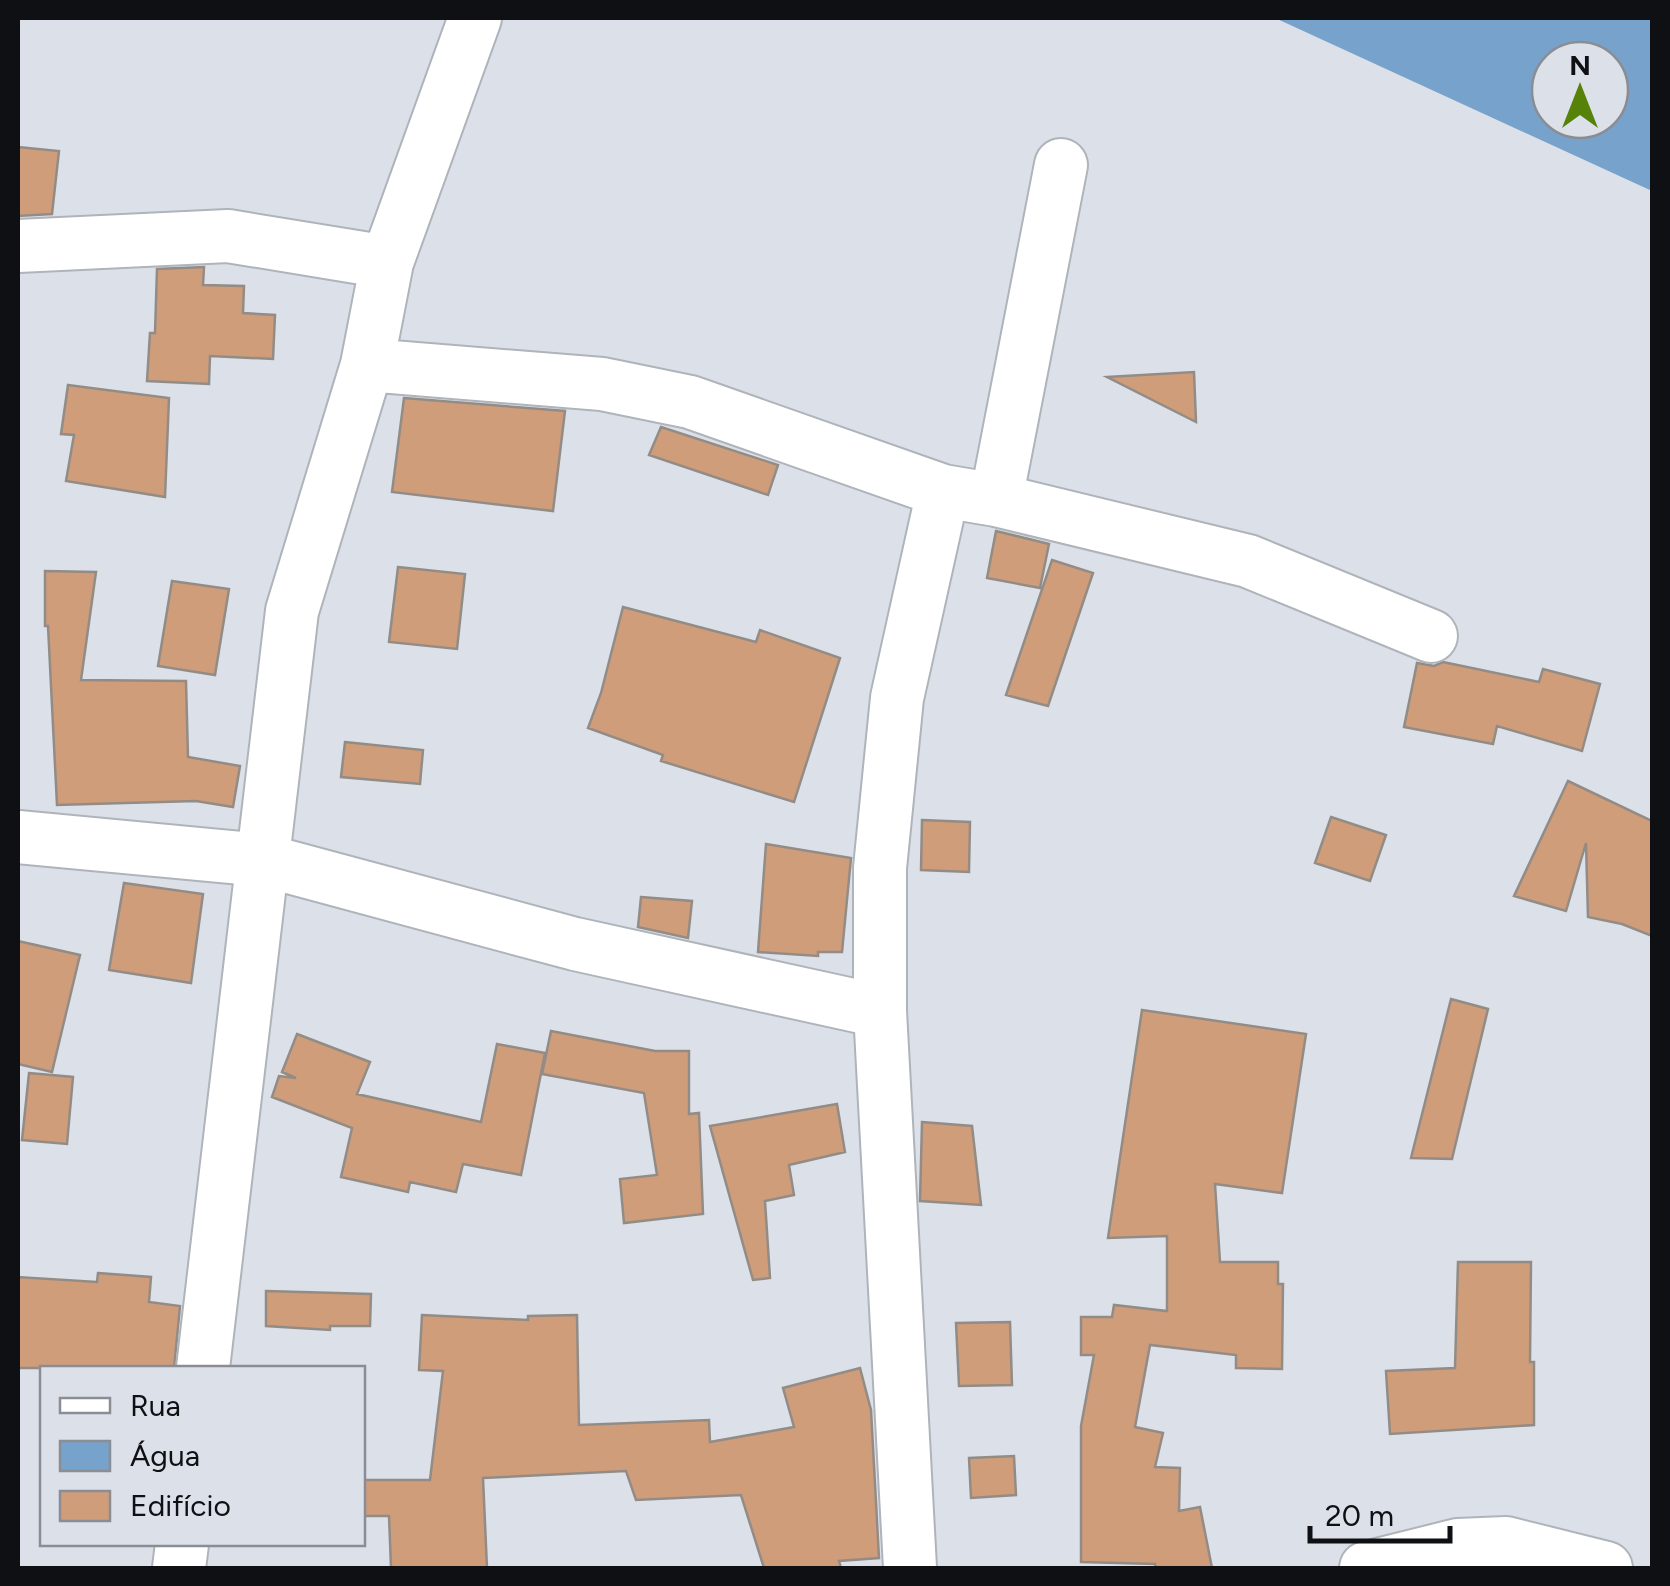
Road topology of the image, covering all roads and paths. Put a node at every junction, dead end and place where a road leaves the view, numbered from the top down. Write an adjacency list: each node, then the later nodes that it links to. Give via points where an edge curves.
1 (475, 18): 4 (street)
2 (1062, 165): 7 (street)
3 (18, 246): 4 (street, via 228,236)
4 (387, 262): 5 (street)
5 (367, 366): 6 (street, via 639,390); 10 (street, via 292,612)
6 (943, 492): 7 (street); 11 (street, via 897,698 880,868)
7 (996, 500): 8 (street, via 1248,561)
8 (1431, 636)
9 (18, 836): 10 (street)
10 (263, 860): 11 (street, via 575,944); 12 (street)
11 (880, 1011): 13 (street)
12 (203, 1366)
13 (910, 1568)
14 (1366, 1568): 15 (street, via 1458,1545 1506,1543)
15 (1606, 1568)

